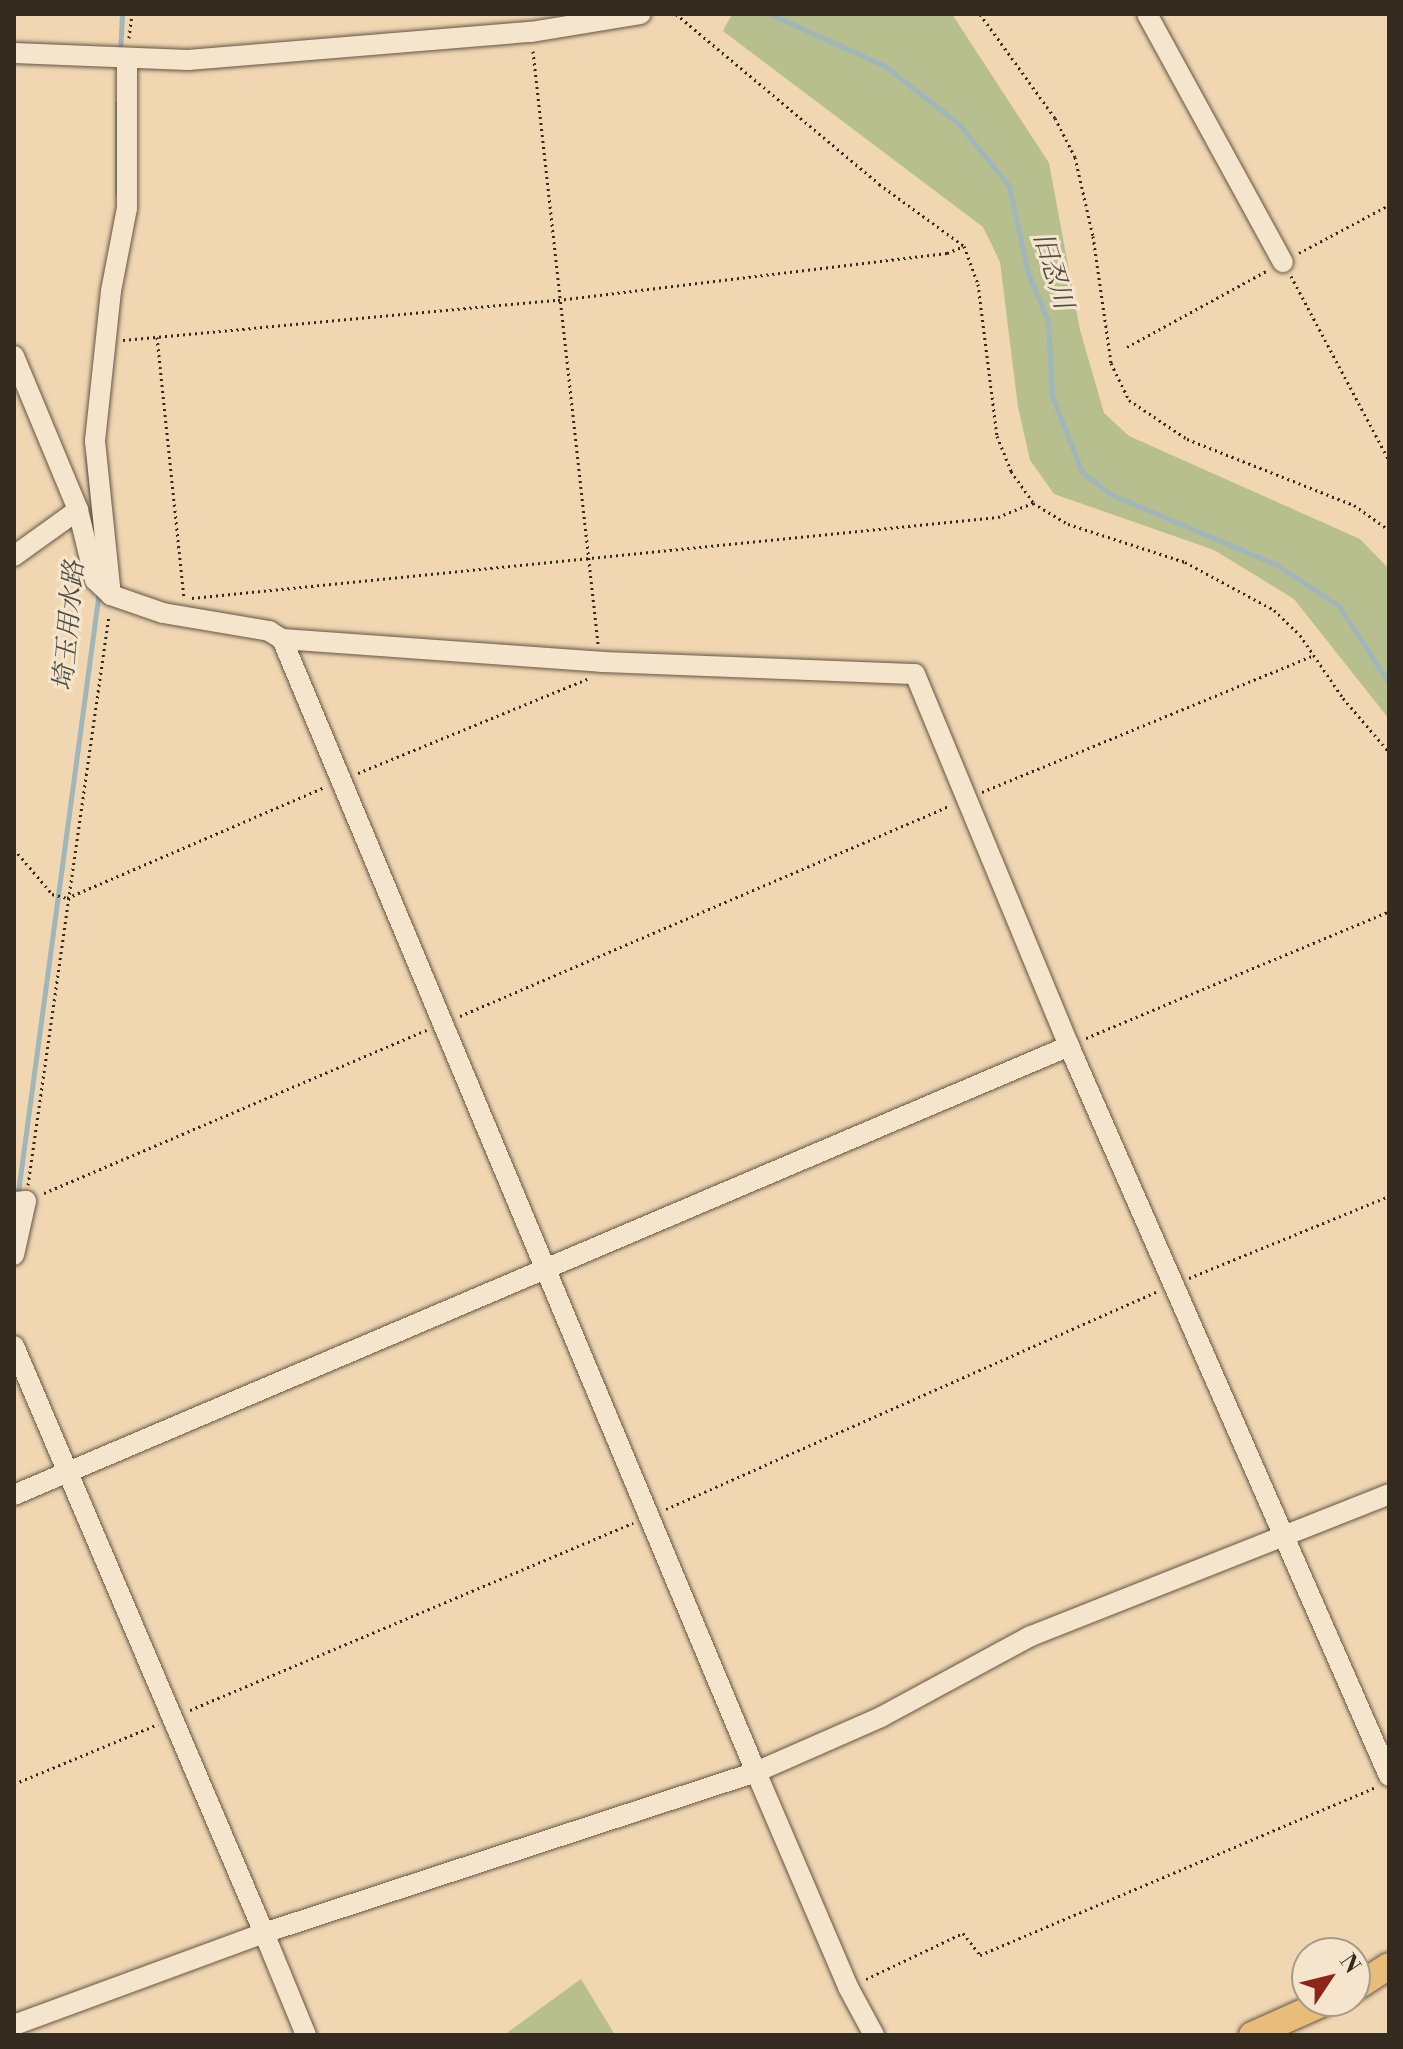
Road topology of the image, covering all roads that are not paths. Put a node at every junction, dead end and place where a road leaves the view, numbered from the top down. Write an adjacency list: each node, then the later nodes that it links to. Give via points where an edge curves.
1 (641, 14): 4 (street, via 531,32 188,60)
2 (1147, 14): 5 (street)
3 (14, 53): 4 (street)
4 (121, 57): 9 (street, via 127,208 95,441)
5 (1283, 262)
6 (14, 356): 7 (street)
7 (78, 510): 8 (street); 9 (street, via 95,580)
8 (14, 556)
9 (111, 595): 10 (street, via 163,613 269,631)
10 (282, 639): 11 (street, via 601,662 915,674); 14 (street)
11 (1069, 1046): 14 (street); 19 (street)
12 (20, 1202): 13 (street)
13 (14, 1255)
14 (547, 1268): 16 (street); 20 (street)
15 (14, 1346): 16 (street)
16 (68, 1471): 18 (street); 22 (street)
17 (1389, 1494): 19 (street)
18 (14, 1495)
19 (1283, 1534): 20 (street, via 1031,1636 881,1717); 21 (street)
20 (756, 1772): 22 (street); 28 (street, via 848,1987)
21 (1389, 1779)
22 (264, 1933): 26 (street); 27 (street)
23 (1389, 1966): 24 (main road)
24 (1371, 1978)
25 (1293, 2017): 29 (main road)
26 (14, 2025)
27 (306, 2035)
28 (874, 2035)
29 (1254, 2035)

